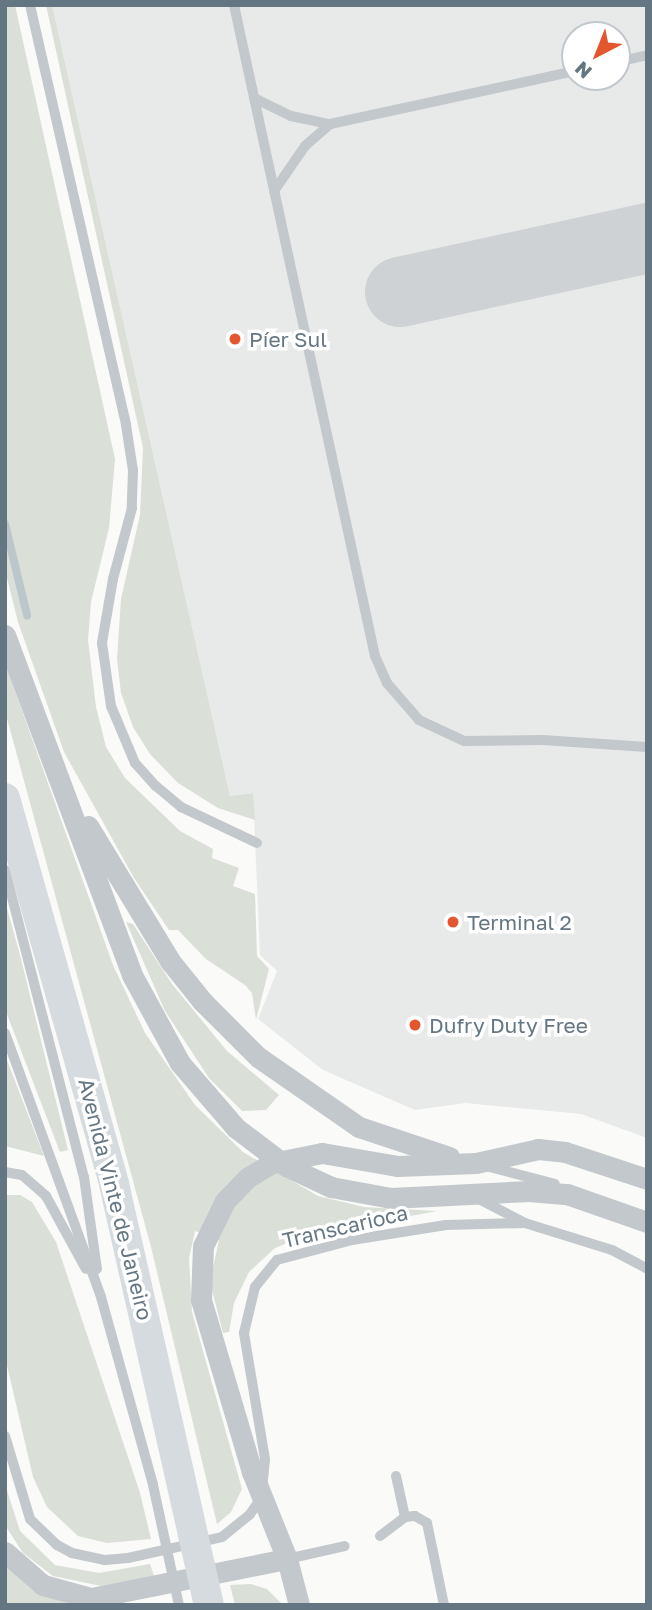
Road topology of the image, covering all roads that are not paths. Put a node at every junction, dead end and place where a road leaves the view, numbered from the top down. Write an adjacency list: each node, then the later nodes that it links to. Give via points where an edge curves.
1 (30, 5): 11 (lane, via 133,470 132,508 102,643 111,706 135,763 156,786 181,807)
2 (234, 5): 4 (lane)
3 (561, 74): 5 (lane)
4 (254, 98): 5 (lane, via 291,116); 6 (lane)
5 (330, 124): 6 (lane, via 305,146)
6 (274, 191): 8 (lane, via 375,656 387,683 419,720 464,741 542,740)
7 (5, 635): 9 (street)
8 (647, 747)
9 (61, 778): 14 (street, via 170,961 229,1031 289,1082 359,1128); 17 (street, via 109,916 153,1019 180,1063 236,1128 286,1166 331,1187 391,1198)
10 (5, 798): 32 (street, Avenida Vinte de Janeiro, via 114,1184)
11 (257, 843)
12 (5, 870): 22 (lane, via 84,1177)
13 (5, 1033): 22 (lane)
14 (473, 1163): 16 (street, via 538,1149 576,1155); 18 (lane, via 567,1186); 25 (street, via 397,1166 339,1153 288,1158 257,1170 236,1187 207,1231 199,1272 201,1300)
15 (5, 1172): 22 (lane, via 22,1175 46,1196)
16 (647, 1179)
17 (471, 1194): 19 (lane); 20 (street, via 567,1194)
18 (647, 1215)
19 (525, 1223): 21 (lane, Transcarioca, via 612,1250); 25 (lane, Transcarioca, via 446,1225 352,1240 296,1253 266,1270 247,1307 244,1334 265,1459)
20 (647, 1223)
21 (647, 1269)
22 (100, 1297): 31 (lane, via 153,1485)
23 (5, 1436): 25 (lane, via 30,1519 57,1545 89,1558 128,1558 222,1537 250,1514)
24 (396, 1476): 26 (lane)
25 (261, 1498): 30 (street)
26 (405, 1517): 27 (lane); 34 (lane, via 415,1516 427,1524)
27 (380, 1536)
28 (345, 1546): 30 (lane)
29 (5, 1552): 30 (street, via 43,1585 91,1598)
30 (286, 1559): 33 (street)
31 (179, 1605)
32 (209, 1605)
33 (299, 1605)
34 (444, 1605)

